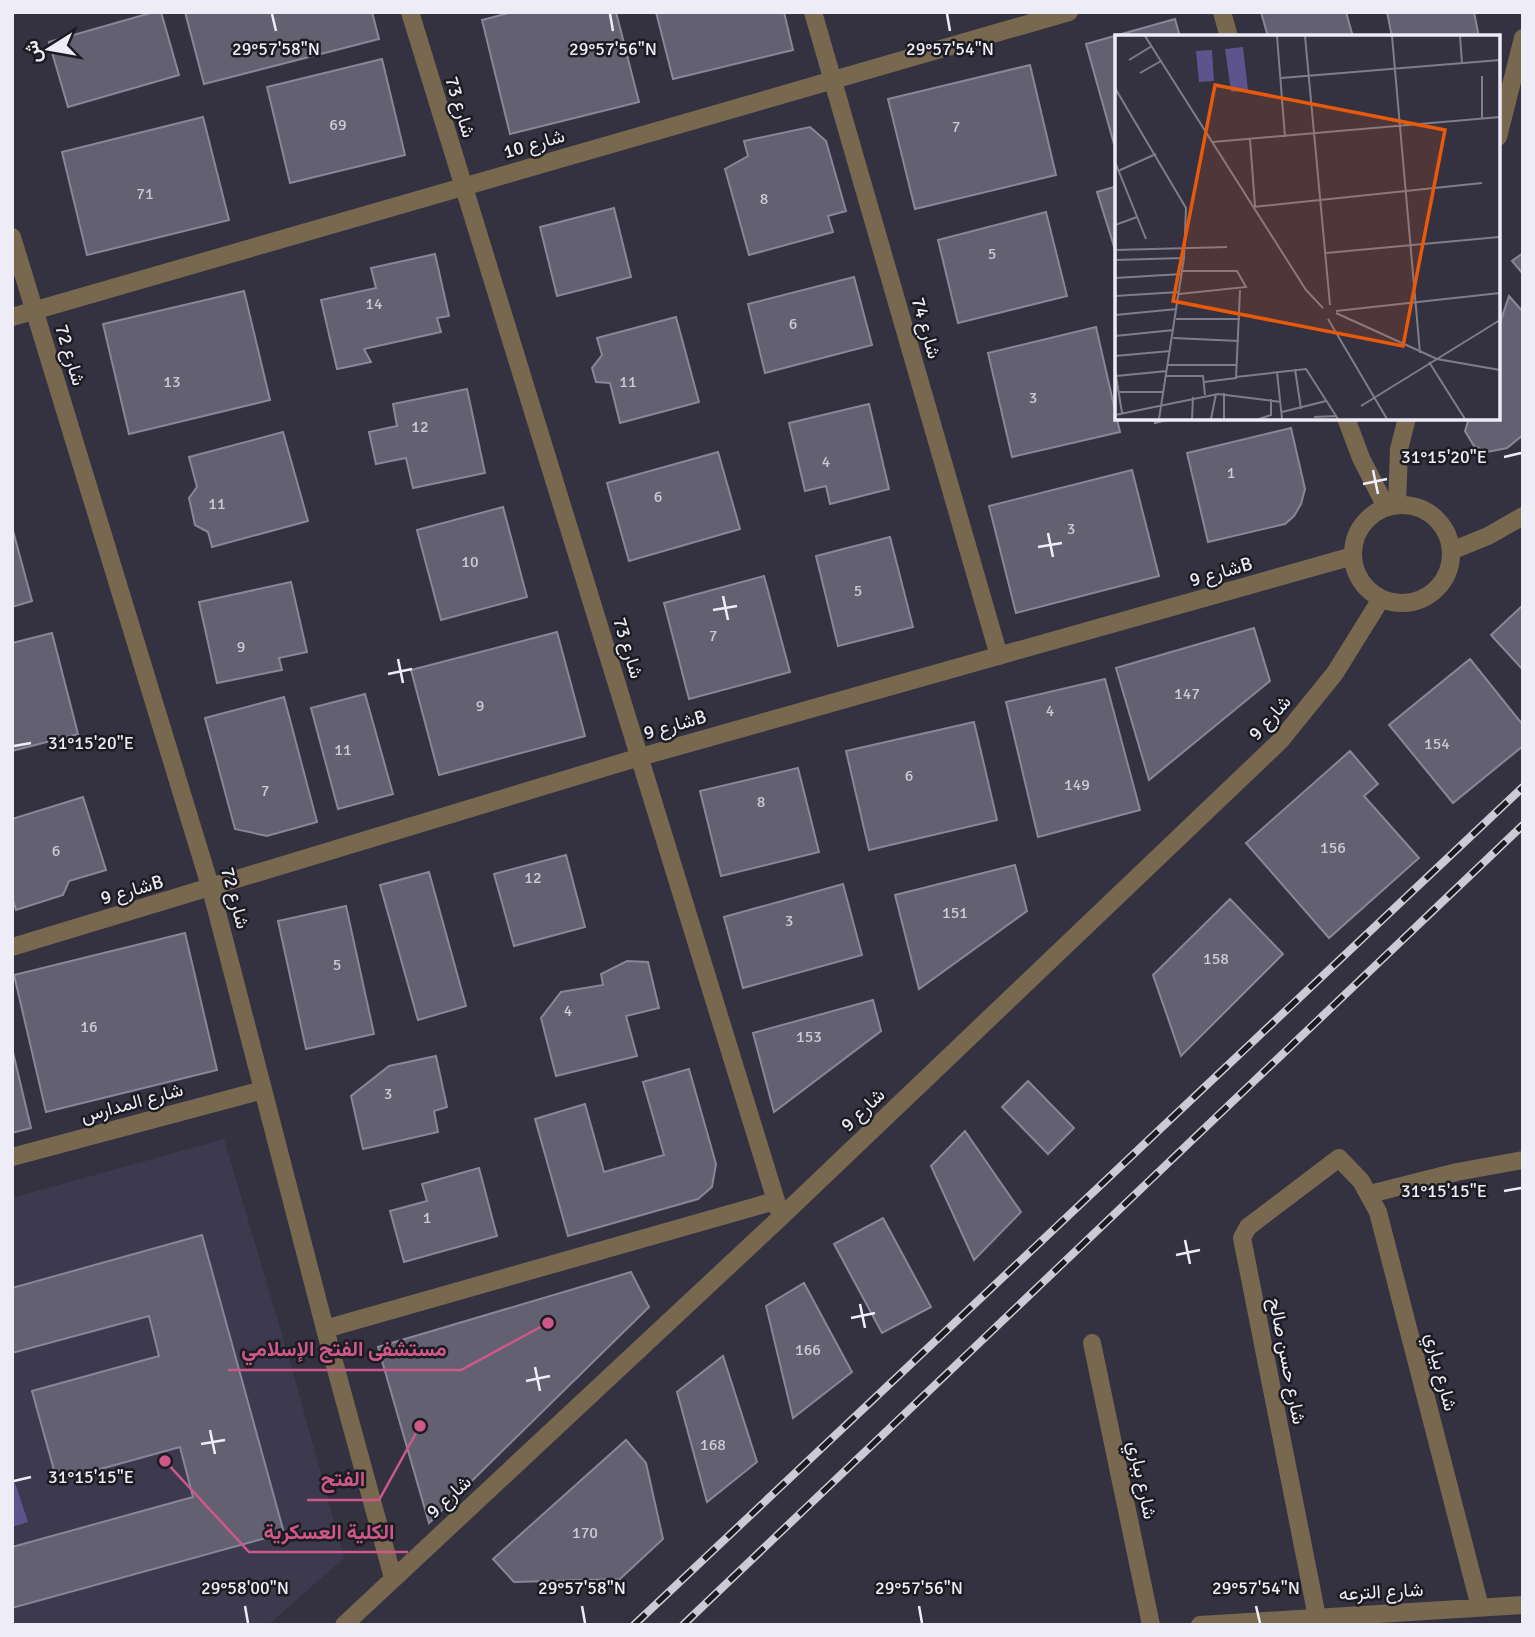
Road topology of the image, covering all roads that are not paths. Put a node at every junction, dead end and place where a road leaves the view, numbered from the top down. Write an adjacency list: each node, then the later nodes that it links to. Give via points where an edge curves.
1 (410, 12): 9 (street, شارع 73)
2 (813, 12): 7 (street, شارع 74)
3 (1069, 12): 7 (street, شارع 10)
4 (1222, 12): 5 (street)
5 (1228, 35)
6 (1523, 38): 8 (street)
7 (832, 79): 9 (street, شارع 10); 20 (street, شارع 74)
8 (1500, 128)
9 (462, 187): 11 (street, شارع 10); 21 (street, شارع 73)
10 (12, 237): 11 (street, شارع 72)
11 (34, 311): 12 (street, شارع 10); 22 (street, شارع 72)
12 (12, 317)
13 (1347, 420): 15 (street, via 1361,458)
14 (1406, 420): 15 (street)
15 (1391, 506): 17 (street, via 1413,505 1427,512 1440,522); 18 (street, via 1368,518 1356,536)
16 (1523, 516): 17 (street)
17 (1451, 551): 19 (street, via 1448,572 1437,589 1420,600 1400,603)
18 (1353, 556): 19 (street, via 1357,573); 20 (street, شارع 9B)
19 (1381, 599): 29 (street, شارع 9, via 1335,673 1280,741)
20 (999, 656): 21 (street, شارع 9B)
21 (640, 757): 22 (street, شارع 9B); 29 (street, شارع 73)
22 (211, 888): 23 (street, شارع 9B); 24 (street, شارع 72)
23 (12, 947)
24 (263, 1090): 25 (street, شارع المدارس); 30 (street, شارع 72)
25 (12, 1157)
26 (1339, 1158): 28 (street, شارع بياري); 35 (street, شارع حسن صالح, via 1248,1227 1242,1238)
27 (1523, 1160): 28 (street)
28 (1370, 1194): 34 (street, شارع بياري, via 1384,1233)
29 (778, 1209): 30 (street); 32 (street, شارع 9)
30 (325, 1329): 32 (street, شارع 72)
31 (1092, 1343): 39 (street, شارع بباري)
32 (393, 1578): 38 (street, شارع 9)
33 (1523, 1605): 34 (street, شارع الترعه)
34 (1471, 1613): 36 (street, شارع الترعه)
35 (1317, 1617): 36 (street, شارع الترعه); 37 (street, شارع الترعه)
36 (1341, 1620)
37 (1223, 1624): 40 (street, شارع الترعه)
38 (344, 1625)
39 (1151, 1625)
40 (1200, 1625)

